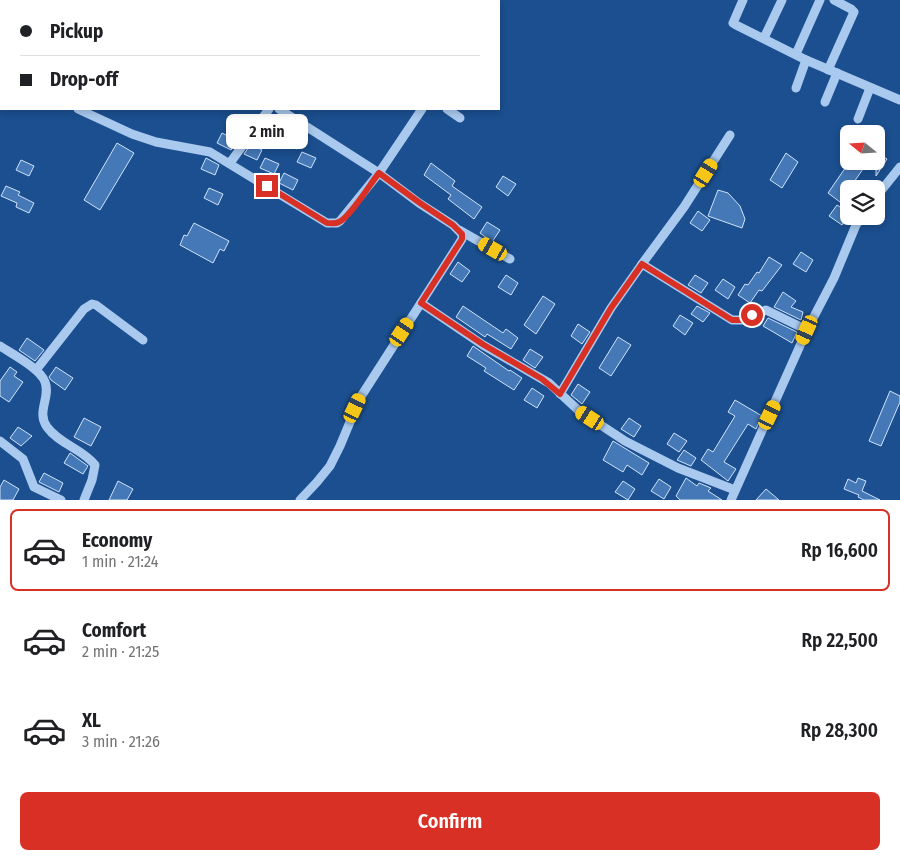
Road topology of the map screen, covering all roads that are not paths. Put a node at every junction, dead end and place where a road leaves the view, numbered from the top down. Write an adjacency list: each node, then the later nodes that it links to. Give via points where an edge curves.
1 (743, 0): 5 (street, via 733,23)
2 (782, 0): 5 (street)
3 (820, 0): 6 (street)
4 (834, 0): 8 (street, via 854,12)
5 (764, 38): 6 (street)
6 (796, 54): 7 (street)
7 (806, 60): 8 (street); 9 (street)
8 (833, 72): 10 (street); 12 (street)
9 (796, 88)
10 (870, 88): 11 (street); 19 (street)
11 (900, 100)
12 (825, 102)
13 (80, 110): 21 (street, via 132,134 202,150)
14 (267, 110): 21 (street)
15 (281, 110): 23 (street)
16 (421, 110): 23 (street)
17 (448, 110): 18 (street)
18 (460, 118)
19 (858, 119)
20 (730, 135): 28 (street, via 684,207)
21 (230, 163): 23 (street, via 332,224 348,213)
22 (900, 167): 24 (street)
23 (379, 173): 26 (street)
24 (885, 186)
25 (856, 225): 30 (street)
26 (459, 230): 27 (street); 29 (street, via 462,234 460,244)
27 (510, 259)
28 (642, 264): 30 (street, via 732,320 741,320 766,310); 34 (street, via 611,308)
29 (421, 303): 34 (street, via 542,379); 37 (street, via 360,398 330,466)
30 (807, 330): 36 (street)
31 (143, 340): 33 (street, via 92,304 84,308)
32 (0, 346): 33 (street)
33 (36, 370): 38 (street, via 46,385 42,410 44,423 95,466)
34 (560, 394): 36 (street, via 625,441 678,468)
35 (0, 441): 39 (street, via 23,459 34,487)
36 (735, 490): 40 (street)
37 (304, 498)
38 (84, 499)
39 (61, 500)
40 (731, 500)

